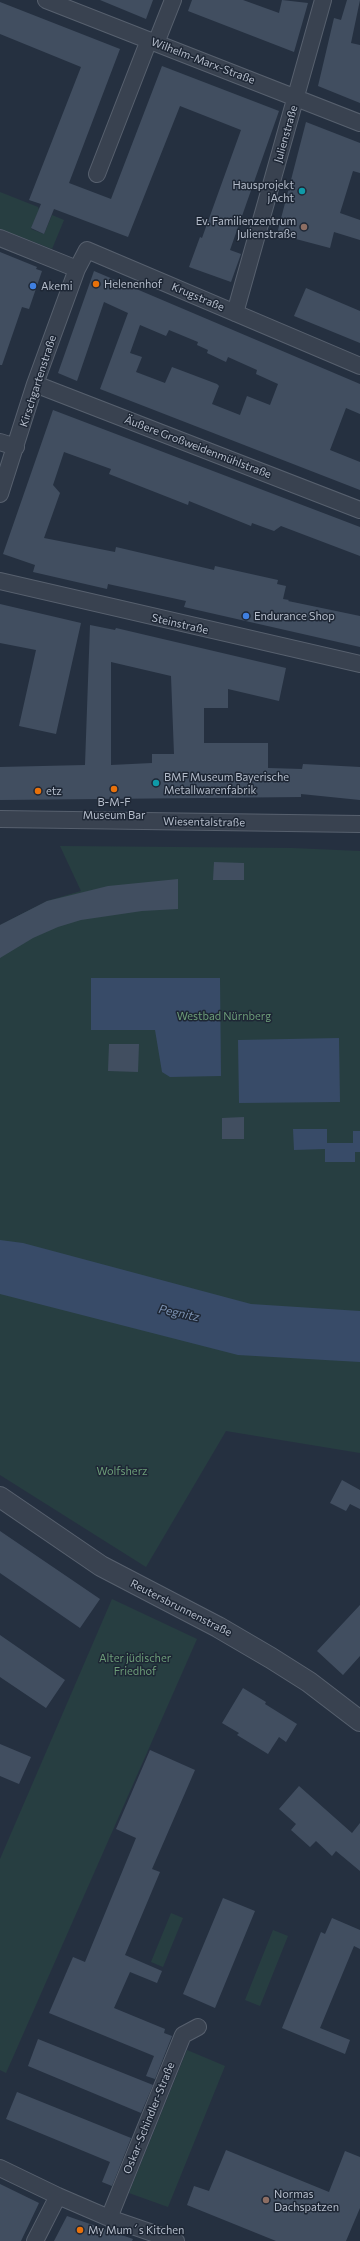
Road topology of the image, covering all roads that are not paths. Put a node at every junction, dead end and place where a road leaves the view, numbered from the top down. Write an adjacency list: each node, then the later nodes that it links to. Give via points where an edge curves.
1 (46, 0): 4 (street, Wilhelm-Marx-Straße)
2 (173, 0): 4 (street)
3 (323, 0): 5 (street, Julienstraße)
4 (153, 41): 5 (street, Wilhelm-Marx-Straße); 7 (street)
5 (296, 97): 6 (street, Wilhelm-Marx-Straße); 10 (street, Julienstraße)
6 (360, 123)
7 (97, 174)
8 (0, 238): 9 (street)
9 (77, 269): 10 (street, Krugstraße, via 87,250); 12 (street, Kirschgartenstraße)
10 (235, 313): 11 (street, Krugstraße)
11 (360, 366)
12 (36, 384): 14 (street, Kirschgartenstraße); 16 (street, Äußere Großweidenmühlstraße)
13 (0, 442): 14 (street)
14 (16, 447): 15 (street, Kirschgartenstraße)
15 (0, 494)
16 (360, 510)
17 (0, 581): 18 (street, Steinstraße)
18 (360, 664)
19 (0, 819): 20 (street, Wiesentalstraße)
20 (360, 824)
21 (0, 1497): 22 (street, Reutersbrunnenstraße, via 106,1569 218,1627 282,1665)
22 (360, 1721)
23 (198, 2027): 26 (street, Oskar-Schindler-Straße, via 183,2035)
24 (0, 2168): 25 (street)
25 (58, 2196): 26 (street); 27 (street)
26 (109, 2218): 28 (street)
27 (35, 2241)
28 (176, 2241)

